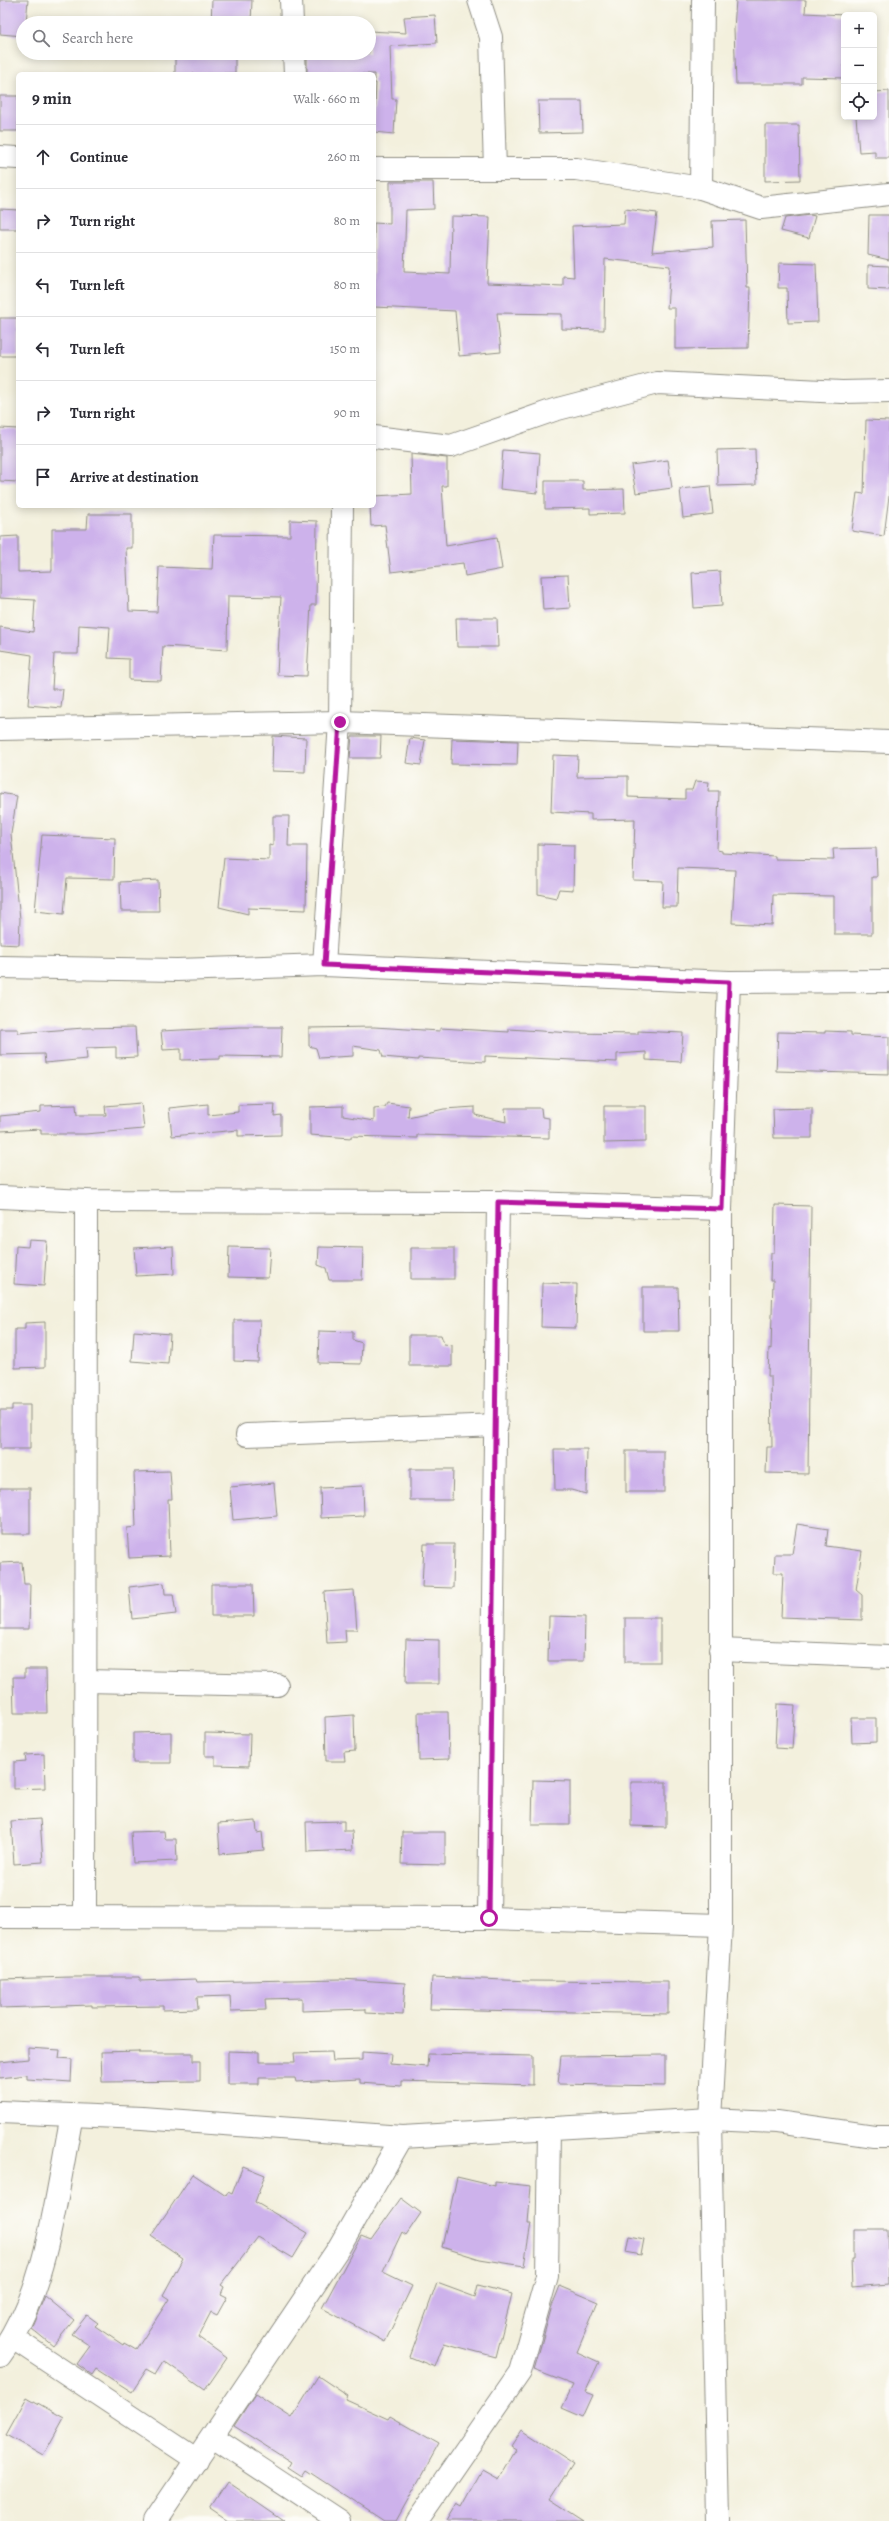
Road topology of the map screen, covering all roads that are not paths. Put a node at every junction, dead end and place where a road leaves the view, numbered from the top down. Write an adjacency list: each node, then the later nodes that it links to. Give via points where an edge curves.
1 (291, 0): 4 (street)
2 (478, 0): 9 (street, via 491,37)
3 (703, 0): 11 (street)
4 (292, 16)
5 (294, 60): 6 (street)
6 (295, 72)
7 (0, 157): 8 (street)
8 (16, 158)
9 (495, 169): 10 (street); 11 (street, via 576,169)
10 (376, 170)
11 (701, 188): 12 (street, via 761,208)
12 (889, 194)
13 (889, 391): 14 (street, via 842,392 657,383 554,410 451,446)
14 (376, 437)
15 (342, 508): 16 (street)
16 (340, 722): 17 (street); 18 (street); 19 (street)
17 (0, 729)
18 (889, 742)
19 (324, 965): 20 (street, via 177,970); 22 (street)
20 (0, 967)
21 (889, 981): 22 (street)
22 (729, 982): 26 (street)
23 (0, 1197): 24 (street)
24 (86, 1201): 25 (street); 31 (street)
25 (498, 1202): 26 (street); 27 (street)
26 (722, 1209): 29 (street)
27 (497, 1425): 28 (street); 35 (street)
28 (247, 1435)
29 (720, 1650): 30 (street); 36 (street)
30 (889, 1657)
31 (86, 1681): 32 (street); 33 (street)
32 (277, 1685)
33 (85, 1916): 34 (street); 35 (street)
34 (0, 1917)
35 (489, 1918): 36 (street)
36 (721, 1925): 39 (street)
37 (0, 2112): 38 (street)
38 (72, 2115): 42 (street); 43 (street, via 42,2268)
39 (710, 2119): 40 (street); 41 (street, via 777,2122); 50 (street)
40 (549, 2128): 42 (street); 49 (street, via 547,2276 520,2372)
41 (889, 2136)
42 (402, 2137): 45 (street, via 338,2249)
43 (13, 2338): 44 (street); 46 (street)
44 (0, 2356)
45 (213, 2437): 46 (street); 48 (street)
46 (197, 2460): 47 (street)
47 (154, 2521)
48 (340, 2521)
49 (417, 2521)
50 (718, 2521)

